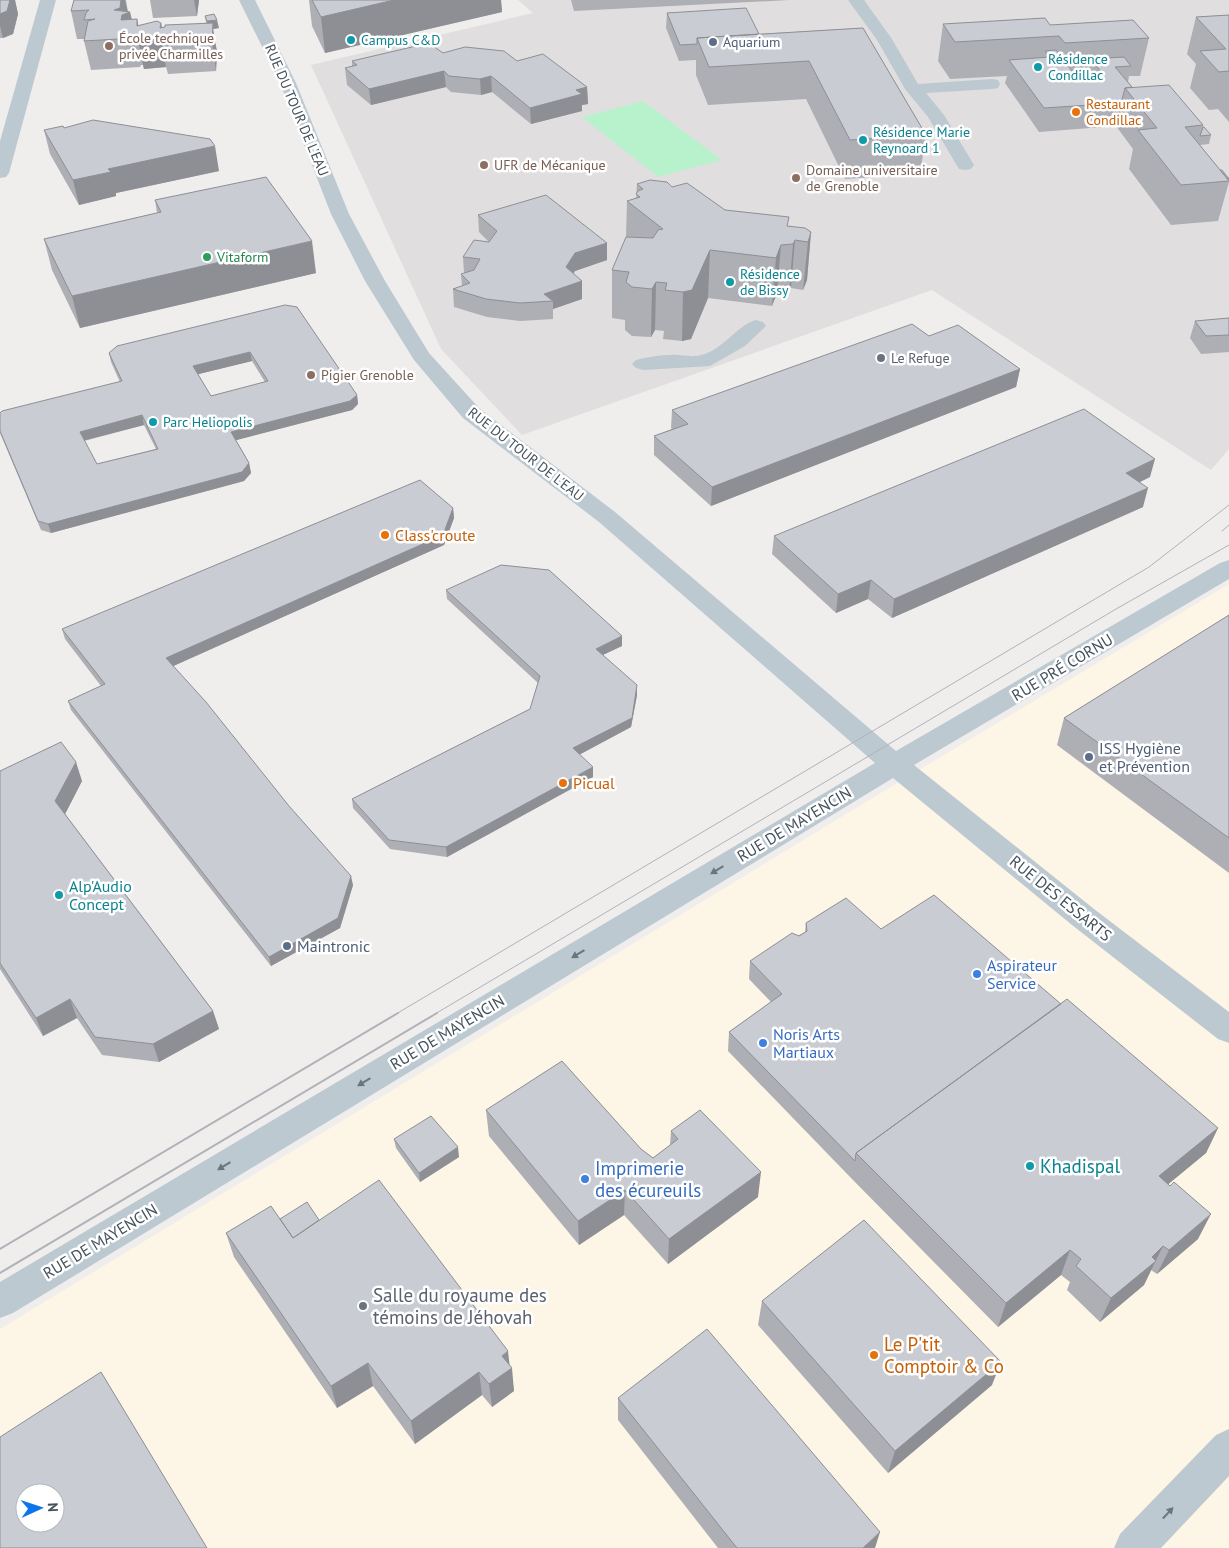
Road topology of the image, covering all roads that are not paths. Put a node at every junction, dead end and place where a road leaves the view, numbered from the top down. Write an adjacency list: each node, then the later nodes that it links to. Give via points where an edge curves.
1 (48, 0): 6 (street)
2 (248, 0): 12 (street, RUE DU TOUR DE L'EAU, via 288,83 340,214 421,356 471,414 607,517)
3 (856, 0): 5 (street, via 884,39)
4 (992, 84): 5 (street)
5 (913, 89): 7 (street, via 935,115)
6 (6, 135): 8 (street)
7 (965, 165)
8 (0, 173)
9 (756, 326): 10 (street, via 712,360)
10 (642, 364)
11 (1229, 568): 12 (street, RUE PRÉ CORNU)
12 (894, 764): 13 (street, RUE DES ESSARTS); 14 (street, RUE DE MAYENCIN, one-way to 14)
13 (1229, 1030)
14 (0, 1301)
15 (1229, 1448): 16 (street, one-way to 15)
16 (1134, 1548)

